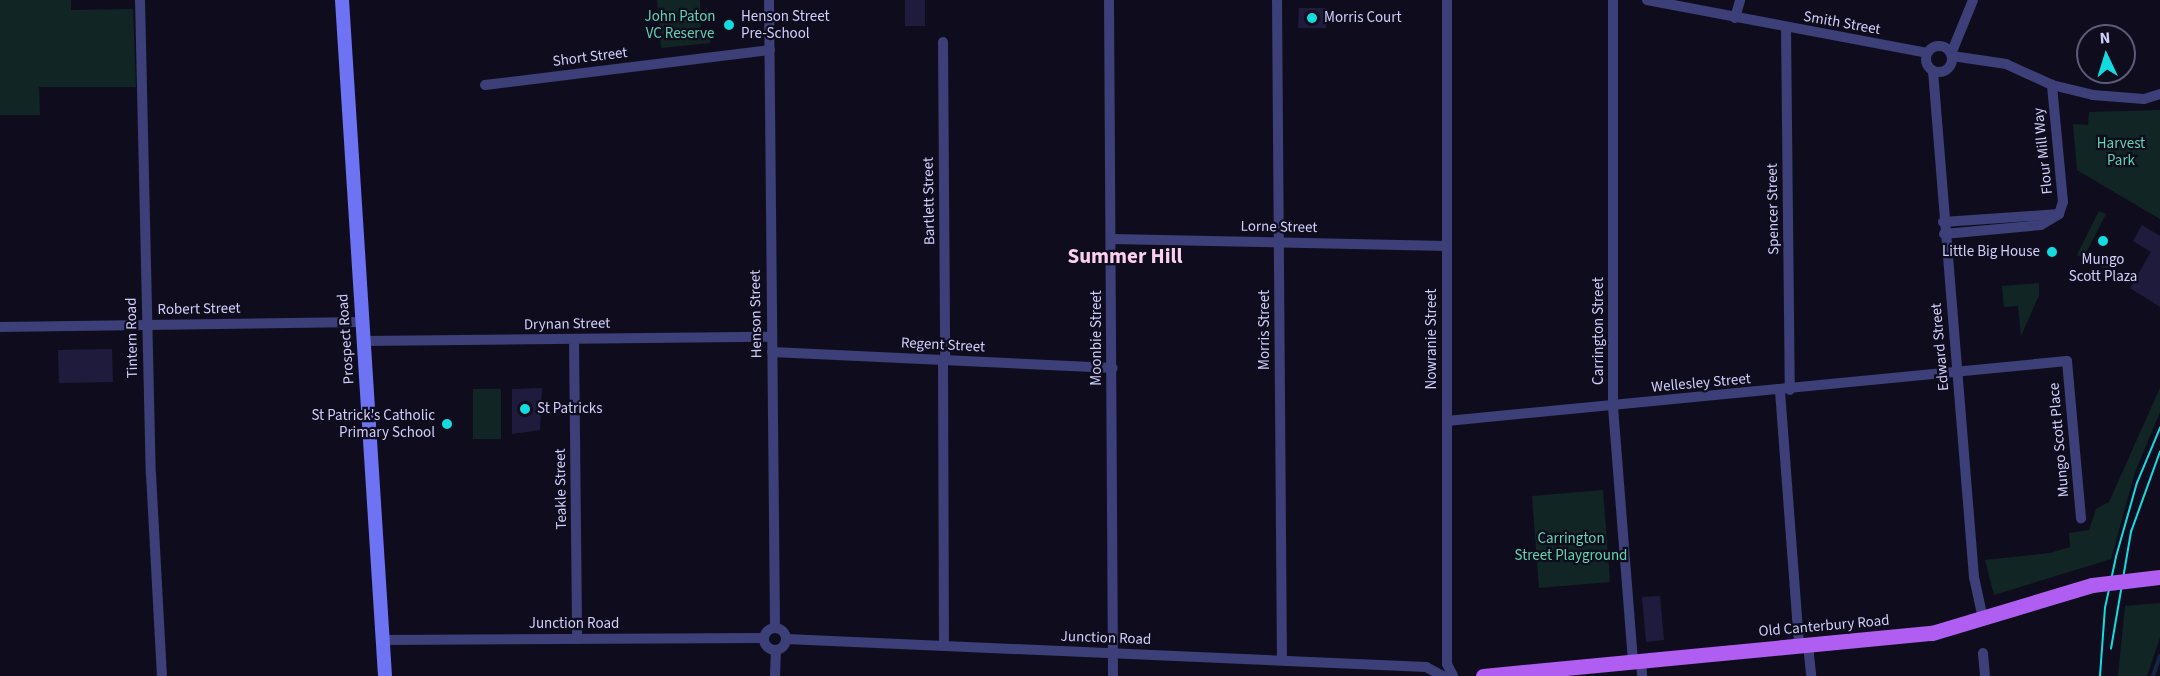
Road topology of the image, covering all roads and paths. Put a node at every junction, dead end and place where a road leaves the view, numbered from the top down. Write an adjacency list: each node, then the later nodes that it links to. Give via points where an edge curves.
1 (140, 0): 28 (street, Tintern Road)
2 (342, 0): 27 (street, Prospect Road)
3 (769, 0): 14 (street, Henson Street)
4 (1109, 0): 24 (street, Moonbie Street)
5 (1277, 0): 25 (street, Morris Street)
6 (1447, 0): 26 (street, Nowranie Street)
7 (1613, 0): 38 (street, Carrington Street)
8 (1647, 0): 11 (street, Smith Street)
9 (1740, 0): 11 (street)
10 (1973, 0): 16 (street)
11 (1734, 18): 12 (street, Smith Street)
12 (1786, 28): 15 (street, Smith Street); 37 (street, Spencer Street)
13 (943, 42): 34 (street, Bartlett Street)
14 (770, 50): 18 (street, Short Street); 30 (street, Henson Street)
15 (1926, 53): 16 (street, via 1937,46); 17 (street, via 1926,63)
16 (1951, 55): 17 (street, via 1948,68); 19 (street, via 2006,64)
17 (1933, 71): 22 (street, Edward Street)
18 (485, 85)
19 (2052, 85): 20 (street, via 2133,99); 21 (street, Flour Mill Way, via 2063,200)
20 (2160, 94)
21 (2059, 214): 22 (street, Flour Mill Way); 23 (street, Flour Mill Way, via 2041,225)
22 (1943, 222): 23 (street, Edward Street)
23 (1944, 234): 36 (street, Edward Street)
24 (1112, 239): 25 (street, Lorne Street); 35 (street, Moonbie Street)
25 (1280, 242): 26 (street, Lorne Street); 53 (street, Morris Street)
26 (1447, 246): 39 (street, Nowranie Street)
27 (362, 322): 28 (street, Robert Street); 32 (street, Prospect Road)
28 (147, 324): 29 (street, Robert Street); 57 (street, Tintern Road)
29 (0, 327)
30 (771, 337): 31 (street, Drynan Street); 33 (street, Henson Street)
31 (574, 339): 32 (street, Drynan Street); 45 (street, Teakle Street)
32 (363, 341): 47 (street, Prospect Road)
33 (772, 352): 34 (street, Regent Street); 43 (street, Henson Street)
34 (944, 360): 35 (street, Regent Street); 49 (street, Bartlett Street)
35 (1113, 368): 51 (street, Moonbie Street)
36 (1957, 372): 37 (street, Wellesley Street); 40 (street, Mungo Scott Place, via 2067,361); 42 (street, Edward Street, via 1974,577)
37 (1785, 390): 38 (street, Wellesley Street); 48 (street, Spencer Street)
38 (1613, 407): 39 (street, Wellesley Street); 54 (street, Carrington Street)
39 (1447, 421): 55 (street, Nowranie Street)
40 (2081, 518)
41 (2160, 577): 42 (main road, Old Canterbury Road, bridge, via 2092,585)
42 (1983, 619): 48 (main road, Old Canterbury Road, via 1932,633)
43 (775, 628): 44 (street); 46 (street)
44 (764, 638): 45 (street, Junction Road); 50 (street, via 767,646)
45 (577, 639): 47 (street, Junction Road)
46 (786, 639): 49 (street, Junction Road); 50 (street)
47 (382, 640): 58 (street, Prospect Road)
48 (1804, 645): 54 (main road, Old Canterbury Road); 65 (street, Spencer Street)
49 (944, 646): 51 (street, Junction Road)
50 (776, 650): 59 (street)
51 (1113, 653): 53 (street, Junction Road); 60 (street, Moonbie Street)
52 (1983, 653): 66 (street)
53 (1282, 660): 56 (street, Junction Road)
54 (1637, 660): 63 (main road, Old Canterbury Road); 64 (street, Carrington Street)
55 (1447, 664): 56 (street, Junction Road); 62 (street, Nowranie Street)
56 (1426, 667): 61 (street, Junction Road)
57 (162, 676)
58 (385, 676)
59 (776, 676)
60 (1113, 676)
61 (1443, 676)
62 (1453, 676)
63 (1484, 676)
64 (1642, 676)
65 (1811, 676)
66 (1985, 676)

